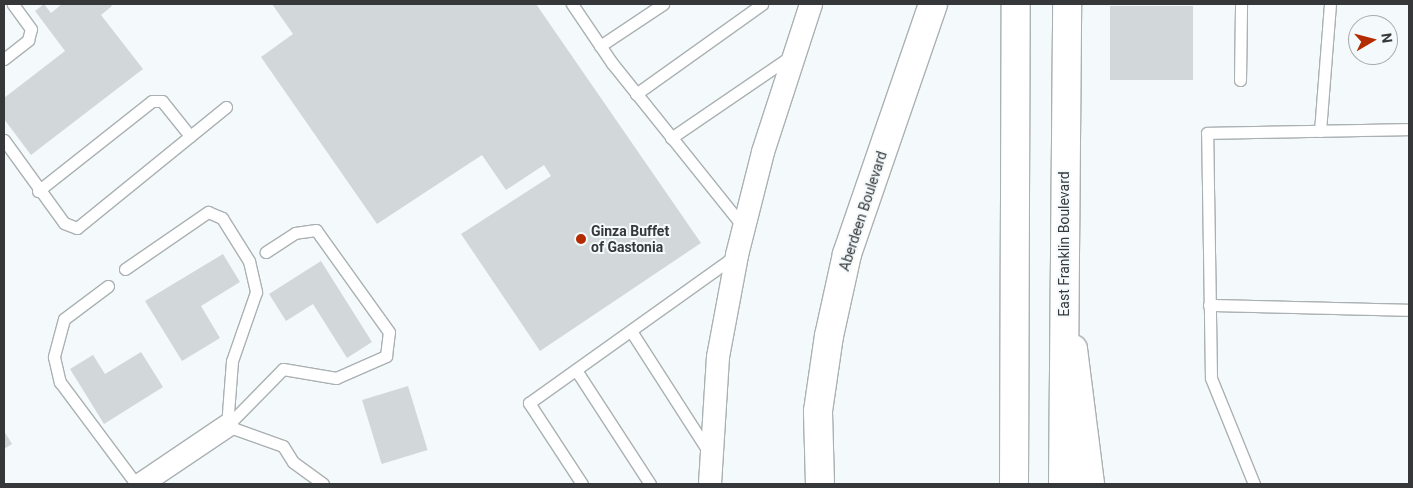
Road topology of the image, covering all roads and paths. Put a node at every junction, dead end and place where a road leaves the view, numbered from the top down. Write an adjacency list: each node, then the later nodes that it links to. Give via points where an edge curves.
1 (13, 4): 13 (lane, via 31,29 28,40)
2 (572, 4): 11 (lane)
3 (663, 4): 11 (lane)
4 (762, 4): 15 (lane)
5 (811, 4): 12 (street)
6 (933, 4): 41 (main road, Aberdeen Boulevard, via 846,254 818,410)
7 (1016, 4): 42 (main road)
8 (1067, 4): 27 (main road, East Franklin Boulevard)
9 (1241, 4): 14 (lane)
10 (1330, 4): 18 (lane)
11 (600, 46): 15 (lane)
12 (795, 54): 20 (lane); 23 (street, via 763,152)
13 (4, 59)
14 (1240, 80)
15 (636, 94): 20 (lane)
16 (226, 107): 19 (lane)
17 (1409, 129): 18 (lane)
18 (1320, 131): 29 (lane, via 1207,133)
19 (190, 136): 22 (lane, via 162,101 152,101); 22 (lane, via 78,228 64,223)
20 (671, 138): 23 (lane)
21 (4, 140): 22 (lane)
22 (38, 191)
23 (744, 228): 25 (street)
24 (266, 252): 33 (lane, via 295,233 316,230 389,332 386,356 336,378 283,369)
25 (737, 255): 31 (lane); 34 (street, via 718,356)
26 (125, 268): 33 (lane, via 208,212 222,218 249,261 256,292 232,361)
27 (1064, 275): 43 (main road, East Franklin Boulevard); 44 (main road)
28 (108, 286): 35 (lane, via 64,318 54,357 60,382)
29 (1209, 305): 30 (lane); 45 (lane, via 1211,378)
30 (1409, 310)
31 (631, 331): 32 (lane); 34 (lane)
32 (576, 370): 38 (lane, via 529,403); 39 (lane)
33 (227, 426): 36 (street); 37 (lane, via 283,446 293,462)
34 (710, 455): 40 (street)
35 (136, 484)
36 (141, 484)
37 (323, 484)
38 (582, 484)
39 (650, 484)
40 (710, 484)
41 (820, 484)
42 (1014, 484)
43 (1062, 484)
44 (1090, 484)
45 (1254, 484)

